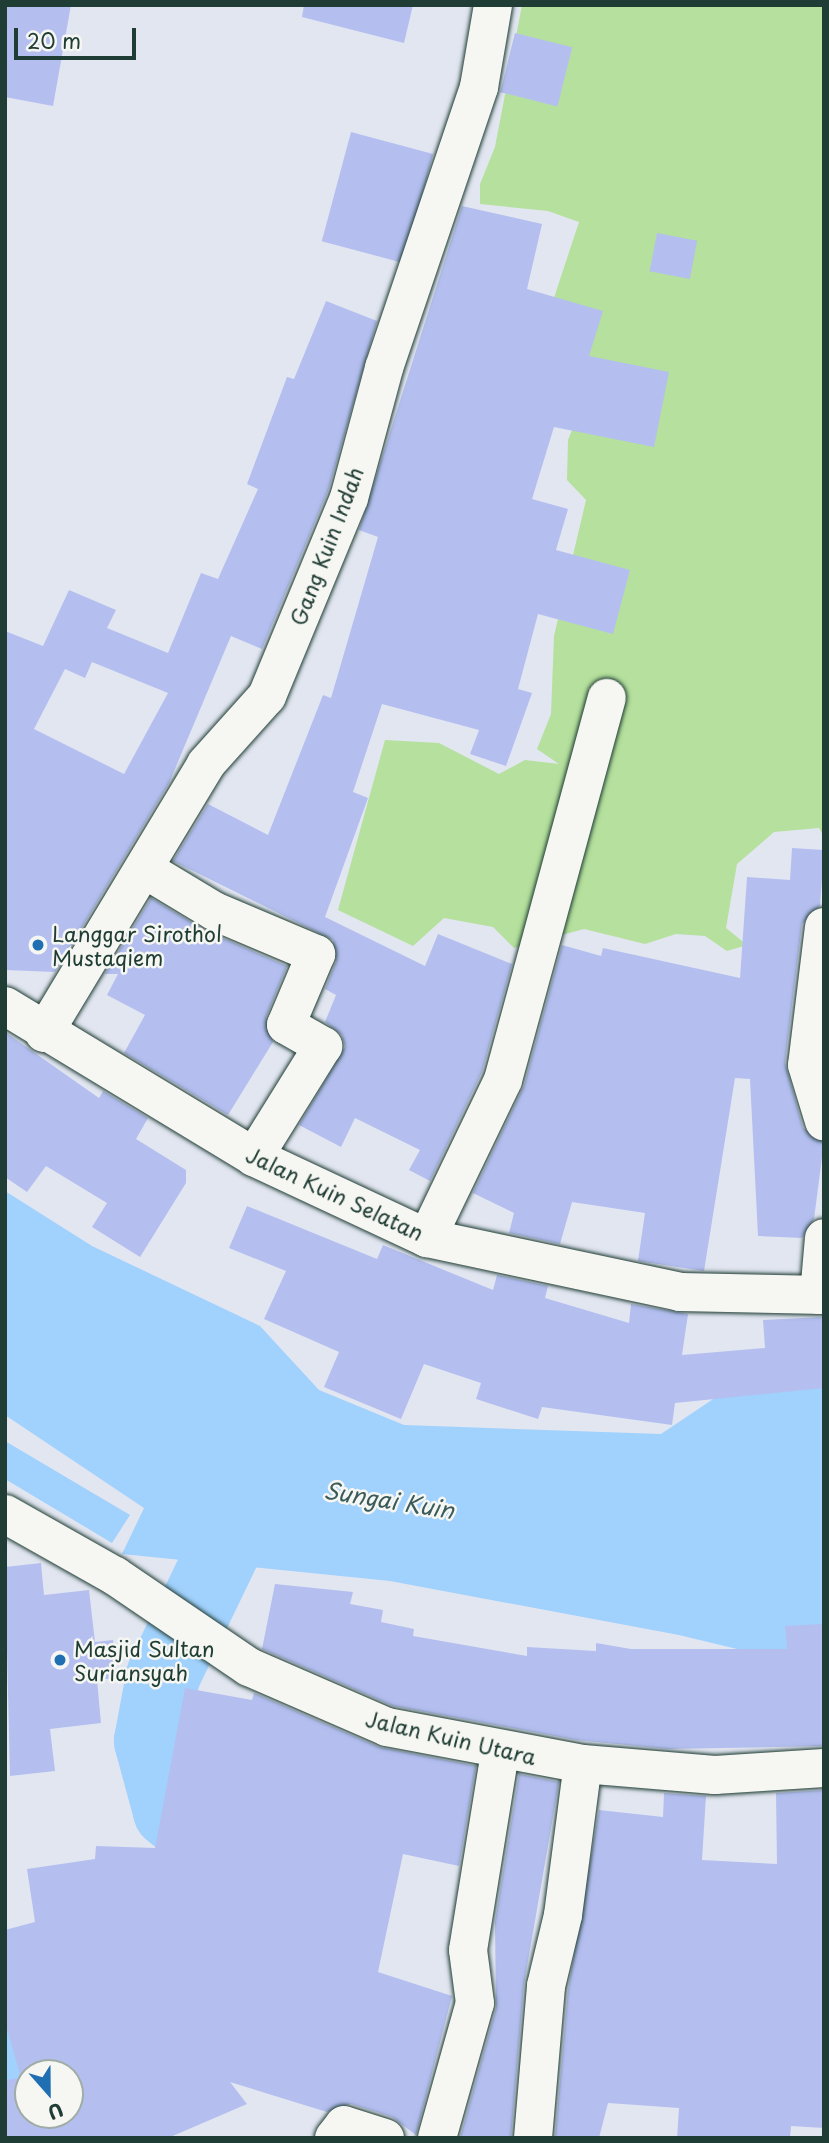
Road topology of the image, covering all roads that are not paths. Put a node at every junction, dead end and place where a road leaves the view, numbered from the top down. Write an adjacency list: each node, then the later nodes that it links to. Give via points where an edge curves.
1 (493, 5): 3 (street, Gang Kuin Indah, via 480,87 384,368 349,498 267,696 206,764)
2 (607, 698): 9 (street, via 503,1080)
3 (146, 870): 6 (street, Gang Kuin Indah); 8 (street, via 214,911 316,954 286,1025 323,1046)
4 (824, 927): 7 (street, via 807,1065)
5 (5, 1006): 6 (street, Jalan Kuin Selatan)
6 (44, 1033): 8 (street, Jalan Kuin Selatan)
7 (824, 1121)
8 (254, 1157): 9 (street, Jalan Kuin Selatan)
9 (427, 1238): 11 (street, Jalan Kuin Selatan, via 680,1292)
10 (824, 1238): 11 (street)
11 (821, 1295)
12 (5, 1514): 13 (street, Jalan Kuin Utara, via 115,1576 249,1667 387,1727)
13 (500, 1752): 14 (street, Jalan Kuin Utara); 18 (street, via 468,1950 475,2003)
14 (583, 1764): 15 (street, Jalan Kuin Utara, via 715,1775); 19 (street, via 563,1915 546,1986)
15 (824, 1768)
16 (334, 2138): 17 (street, via 345,2125)
17 (385, 2138)
18 (437, 2138)
19 (533, 2138)

